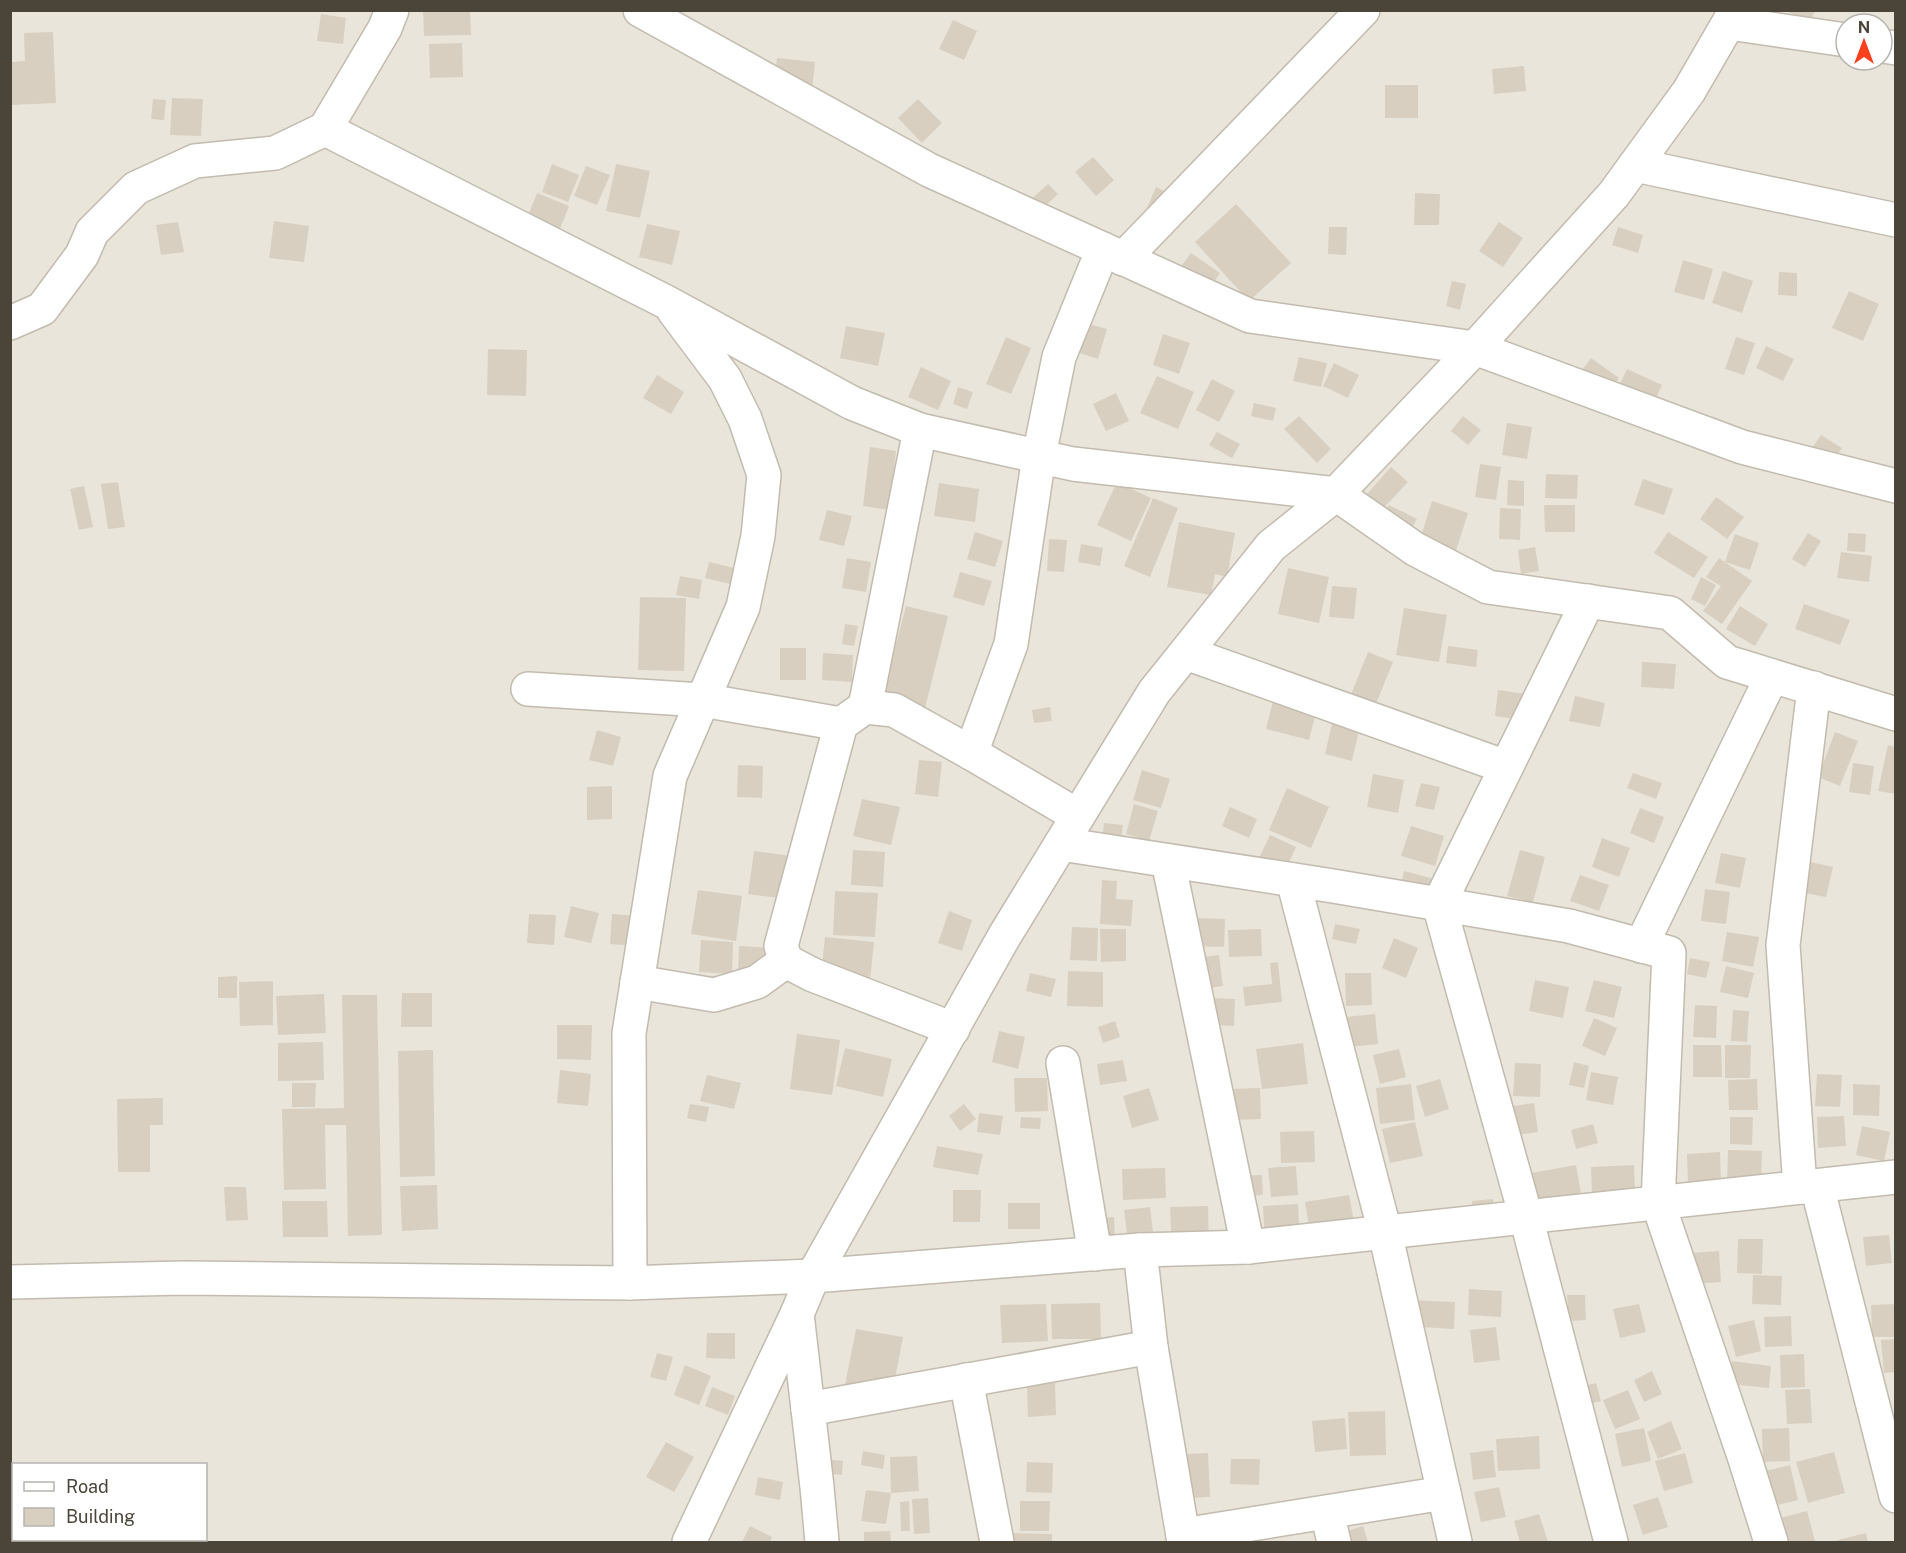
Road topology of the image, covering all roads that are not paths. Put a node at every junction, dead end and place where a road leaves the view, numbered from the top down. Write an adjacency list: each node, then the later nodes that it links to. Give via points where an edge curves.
1 (392, 10): 6 (street)
2 (1363, 10): 9 (street)
3 (657, 15): 9 (street, via 929,170)
4 (1732, 16): 5 (street); 7 (street, via 1689,91)
5 (1834, 37)
6 (325, 129): 10 (street); 11 (street, via 275,153 195,161 136,188 92,232 82,255 42,309)
7 (1635, 165): 8 (street); 12 (street, via 1614,194)
8 (1896, 220)
9 (1113, 254): 12 (street, via 1250,316); 14 (street, via 1059,357)
10 (668, 303): 13 (street, via 852,403); 22 (street, via 725,379 745,419 764,475 758,536 743,607)
11 (10, 323)
12 (1475, 348): 15 (street, via 1742,447); 16 (street)
13 (920, 430): 14 (street); 24 (street)
14 (1039, 456): 16 (street, via 1073,464); 25 (street, via 1011,644)
15 (1896, 486)
16 (1336, 494): 17 (street, via 1415,549 1488,587); 18 (street, via 1271,546)
17 (1588, 601): 19 (street, via 1670,613 1727,662); 26 (street)
18 (1186, 653): 26 (street); 27 (street, via 1154,692)
19 (1772, 676): 20 (street); 32 (street)
20 (1814, 688): 23 (street); 38 (street, via 1784,945)
21 (528, 689): 22 (street)
22 (702, 700): 24 (street); 34 (street, via 670,776)
23 (1896, 714)
24 (853, 715): 25 (street, via 894,710); 33 (street, via 781,946)
25 (971, 753): 27 (street)
26 (1506, 768): 31 (street)
27 (1078, 816): 28 (street)
28 (1061, 844): 29 (street); 35 (street)
29 (1168, 861): 30 (street); 42 (street)
30 (1293, 880): 31 (street); 41 (street)
31 (1439, 904): 32 (street, via 1569,926); 40 (street)
32 (1641, 946): 39 (street, via 1669,953)
33 (786, 961): 34 (street, via 757,982 714,995); 35 (street)
34 (637, 982): 47 (street, via 629,1033)
35 (953, 1029): 45 (street)
36 (1063, 1063): 44 (street)
37 (1896, 1177): 38 (street)
38 (1809, 1186): 39 (street); 53 (street)
39 (1658, 1203): 40 (street); 61 (street)
40 (1526, 1217): 41 (street); 60 (street)
41 (1385, 1232): 42 (street); 52 (street)
42 (1248, 1247): 43 (street)
43 (1140, 1250): 44 (street); 49 (street)
44 (1095, 1254): 45 (street)
45 (813, 1276): 47 (street); 48 (street)
46 (10, 1282): 47 (street, via 183,1278)
47 (630, 1283)
48 (797, 1314): 51 (street); 56 (street)
49 (1150, 1347): 50 (street); 55 (street)
50 (966, 1380): 51 (street); 58 (street)
51 (808, 1409): 57 (street)
52 (1444, 1493): 54 (street); 59 (street)
53 (1896, 1497)
54 (1330, 1527): 55 (street)
55 (1184, 1539)
56 (689, 1542)
57 (822, 1542)
58 (997, 1542)
59 (1455, 1542)
60 (1611, 1542)
61 (1771, 1542)

